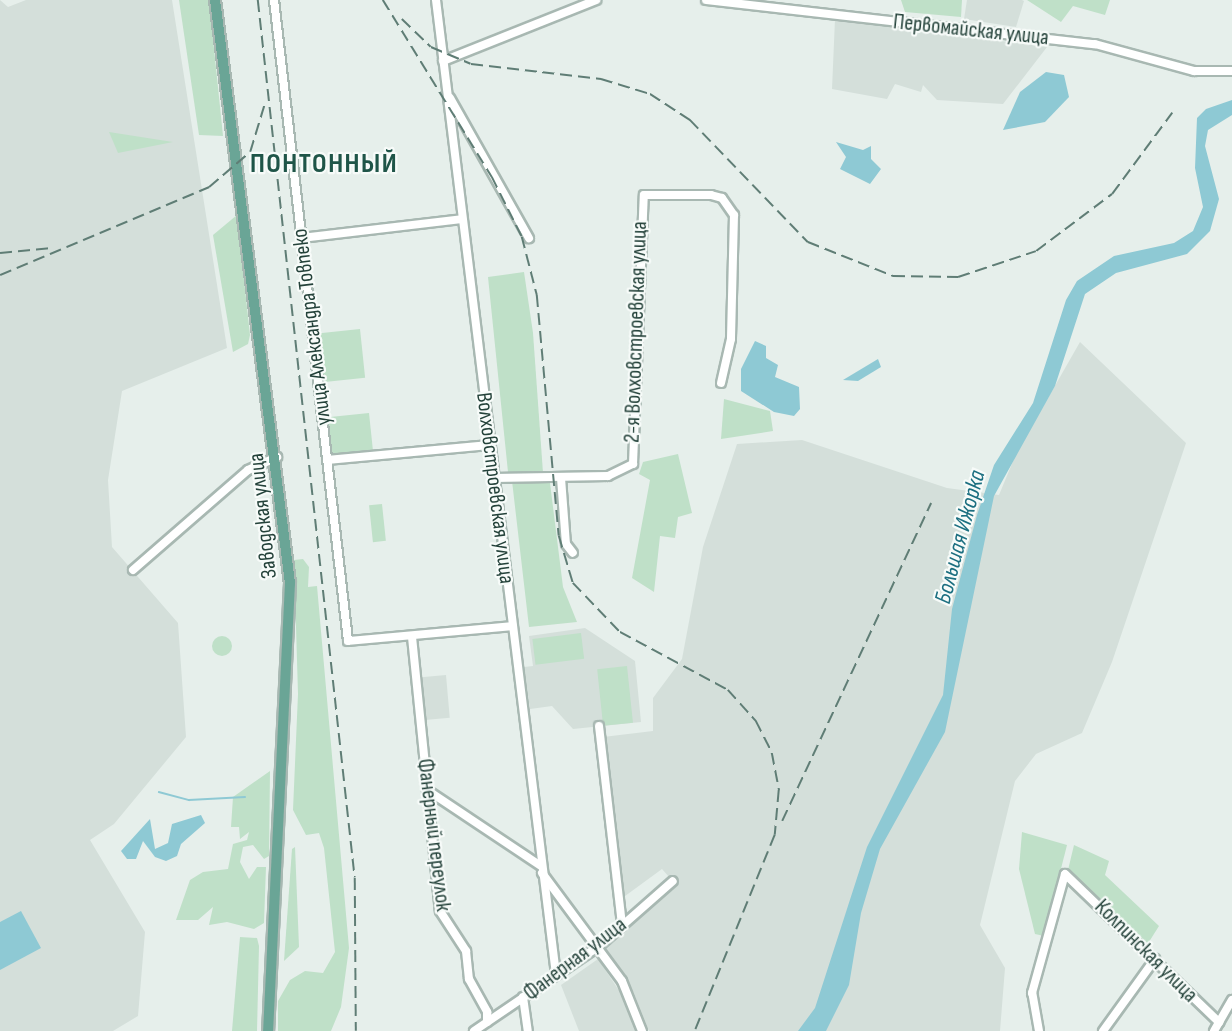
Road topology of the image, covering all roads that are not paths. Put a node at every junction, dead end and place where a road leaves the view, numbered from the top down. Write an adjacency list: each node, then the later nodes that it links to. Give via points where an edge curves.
1 (215, 0): 14 (main road, Заводская улица)
2 (274, 0): 10 (street, улица Александра Товпеко)
3 (436, 0): 6 (street, Волховстроевская улица)
4 (596, 0): 6 (street)
5 (706, 0): 7 (street, Первомайская улица, via 1095,44 1194,71)
6 (443, 61): 8 (street, Волховстроевская улица)
7 (1232, 71)
8 (447, 93): 9 (street, Волховстроевская улица); 11 (street)
9 (462, 219): 10 (street); 13 (street, Волховстроевская улица)
10 (301, 238): 15 (street, улица Александра Товпеко)
11 (530, 238)
12 (721, 383): 17 (street, 2-я Волховстроевская улица, via 731,339 734,215 722,198 652,192 640,200 633,464 608,476)
13 (489, 445): 15 (street); 16 (street, Волховстроевская улица)
14 (277, 457): 19 (street, via 248,470); 34 (main road, Заводская улица, via 289,559 290,641)
15 (327, 460): 21 (street, улица Александра Товпеко, via 348,641)
16 (494, 478): 17 (street); 20 (street, Волховстроевская улица)
17 (561, 478): 18 (street, via 566,544)
18 (573, 553)
19 (133, 570)
20 (512, 626): 21 (street); 24 (street, Волховстроевская улица)
21 (412, 637): 23 (street, Фанерный переулок)
22 (599, 726): 26 (street)
23 (427, 790): 24 (street); 32 (street, Фанерный переулок, via 440,911 466,951 470,979 488,1012)
24 (542, 869): 27 (street); 29 (street, Волховстроевская улица)
25 (673, 881): 26 (street, Фанерная улица)
26 (622, 925): 27 (street, Фанерная улица)
27 (599, 946): 29 (street, Фанерная улица); 37 (street, via 626,990)
28 (1155, 959): 33 (street, Колпинская улица); 38 (street, Колпинская улица, via 1065,874 1032,993); 39 (street)
29 (556, 975): 30 (street, Фанерная улица)
30 (524, 998): 32 (street, Фанерная улица); 36 (street)
31 (1232, 1000): 33 (street)
32 (487, 1022): 35 (street, Фанерная улица)
33 (1219, 1022): 40 (street)
34 (268, 1031)
35 (474, 1031)
36 (528, 1031)
37 (642, 1031)
38 (1039, 1031)
39 (1103, 1031)
40 (1214, 1031)

